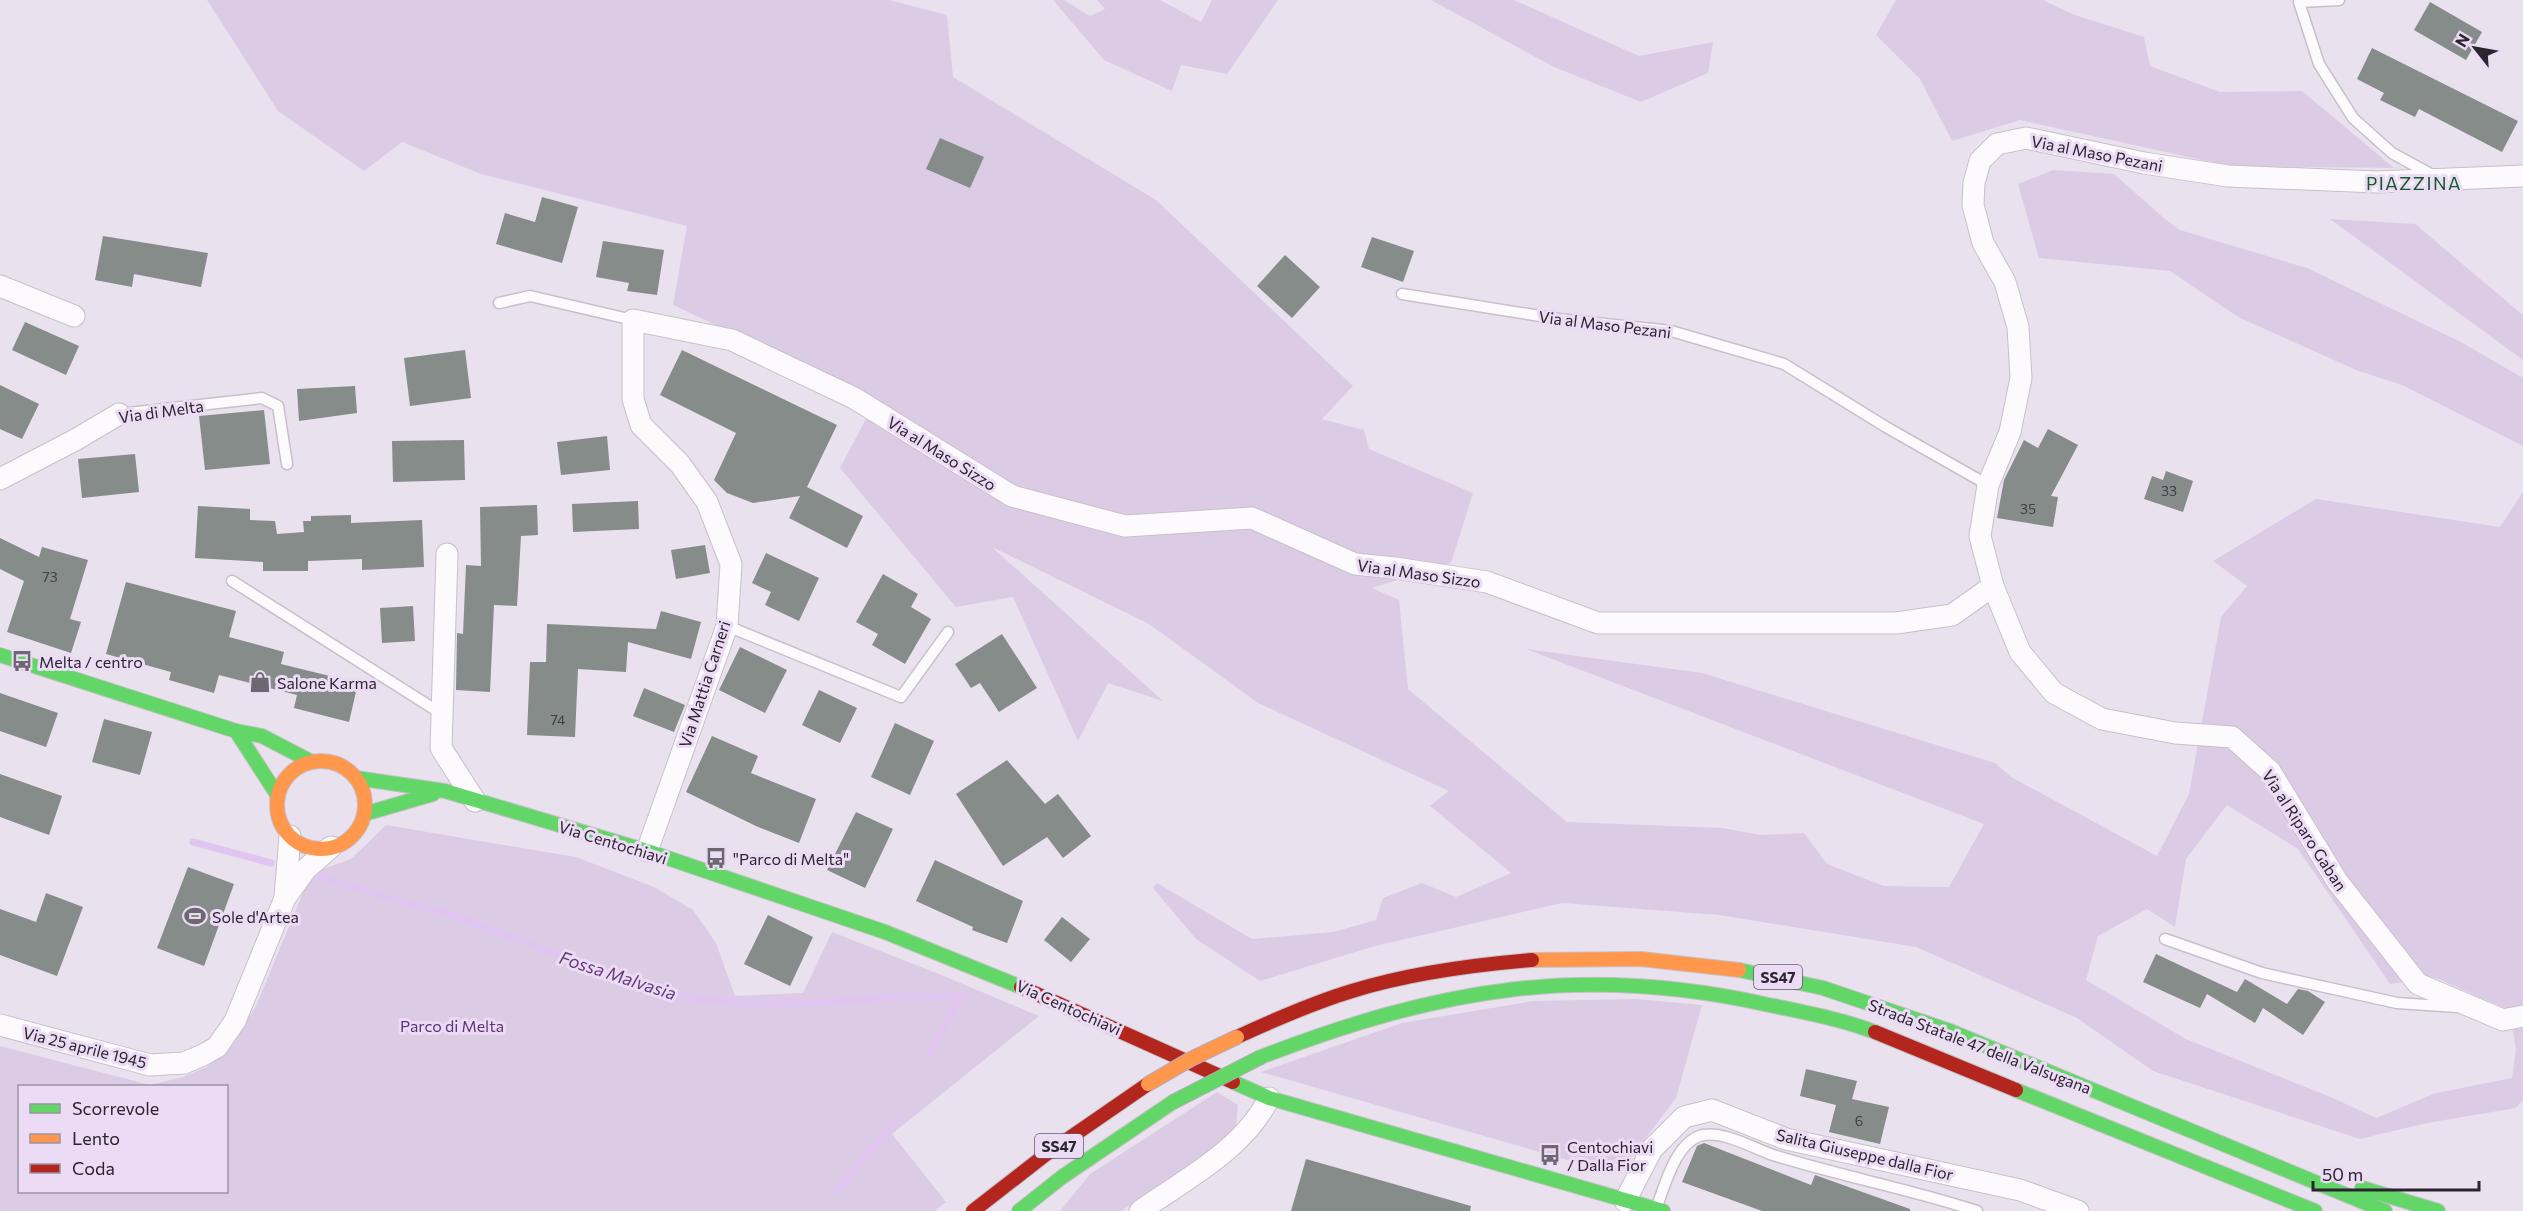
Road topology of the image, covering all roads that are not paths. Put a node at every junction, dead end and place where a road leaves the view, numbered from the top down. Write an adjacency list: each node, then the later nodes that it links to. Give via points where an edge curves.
1 (2339, 0): 2 (lane)
2 (2297, 1): 4 (lane, via 2319,64 2353,118 2391,153)
3 (2523, 176): 4 (street, Via al Maso Pezani)
4 (2442, 180): 13 (street, Via al Maso Pezani, via 2306,181 2228,176 2025,138 1997,144 1980,161 1973,205 1983,243 2005,282 2018,327 2021,378 2010,432)
5 (0, 286): 8 (street)
6 (1402, 294): 13 (lane, Via al Maso Pezani, via 1559,319 1671,331 1785,364)
7 (498, 303): 9 (lane, via 530,296)
8 (74, 316)
9 (633, 320): 16 (street, Via al Maso Sizzo, via 732,340 854,398 1012,496 1125,526 1252,518 1354,564 1487,582 1598,623 1896,623 1952,615); 17 (street, Via Mattia Carneri, via 633,399 641,424 680,464 707,502 731,564)
10 (119, 414): 11 (lane, Via di Melta, via 262,398 278,406); 12 (street, Via di Melta)
11 (288, 464)
12 (0, 480)
13 (1988, 485): 16 (street, Via al Maso Pezani, via 1980,536)
14 (447, 554): 20 (street)
15 (232, 581): 20 (lane)
16 (1993, 586): 33 (street, Via al Riparo Gaban, via 2020,652 2055,693 2102,719 2175,733 2232,737 2270,771 2337,881 2418,984)
17 (727, 626): 18 (lane, via 901,698); 30 (street, Via Mattia Carneri)
18 (948, 632)
19 (0, 655): 21 (main road)
20 (442, 714): 26 (street, via 441,748)
21 (236, 730): 22 (main road, via 262,736); 25 (main road)
22 (312, 762): 23 (main road, via 336,763); 25 (main road, via 290,774)
23 (356, 778): 24 (main road, Via Centochiavi); 27 (main road, via 364,795)
24 (445, 791): 26 (main road, Via Centochiavi); 27 (main road)
25 (278, 796): 28 (main road, via 280,820)
26 (476, 802): 30 (main road, Via Centochiavi)
27 (364, 814): 29 (main road, via 352,835)
28 (290, 836): 29 (main road, via 306,846); 31 (street, Via 25 aprile 1945)
29 (331, 847): 31 (street, Via 25 aprile 1945, via 306,869)
30 (647, 851): 36 (main road, Via Centochiavi, via 982,969)
31 (285, 898): 35 (street, Via 25 aprile 1945, via 232,1027 217,1047 203,1055 184,1063 150,1065)
32 (2165, 939): 33 (lane, Via al Riparo Gaban, via 2262,973 2397,1003)
33 (2472, 1008): 34 (street, Via al Riparo Gaban, via 2504,1020)
34 (2523, 1016)
35 (0, 1025)
36 (1269, 1098): 39 (main road, Via Centochiavi); 44 (street, via 1260,1116 1236,1143)
37 (2295, 1174): 41 (main road, Strada Statale 47 della Valsugana / SS47, bridge, via 1940,1028 1805,983 1733,968 1647,958 1562,958 1476,964 1367,987 1299,1009 1191,1059 1148,1084 1045,1155); 48 (main road, Strada Statale 47 della Valsugana / SS47); 49 (main road, via 2366,1188)
38 (1062, 1177): 42 (main road, Strada Statale 47 della Valsugana / SS47); 43 (main road); 47 (main road, Strada Statale 47 della Valsugana / SS47, bridge, via 1173,1102 1261,1057 1368,1017 1473,993 1557,985 1641,985 1798,1010 1869,1030)
39 (1625, 1201): 40 (main road, Via Centochiavi); 46 (street, Salita Giuseppe dalla Fior, via 1652,1149 1684,1117 1712,1110 1786,1139 2020,1190)
40 (1659, 1210): 45 (lane, via 1671,1166 1685,1147 1702,1135 1730,1138 1772,1155)
41 (973, 1211)
42 (1019, 1211)
43 (1028, 1211)
44 (1140, 1211)
45 (1977, 1211)
46 (2078, 1211)
47 (2315, 1211)
48 (2385, 1211)
49 (2438, 1211)

